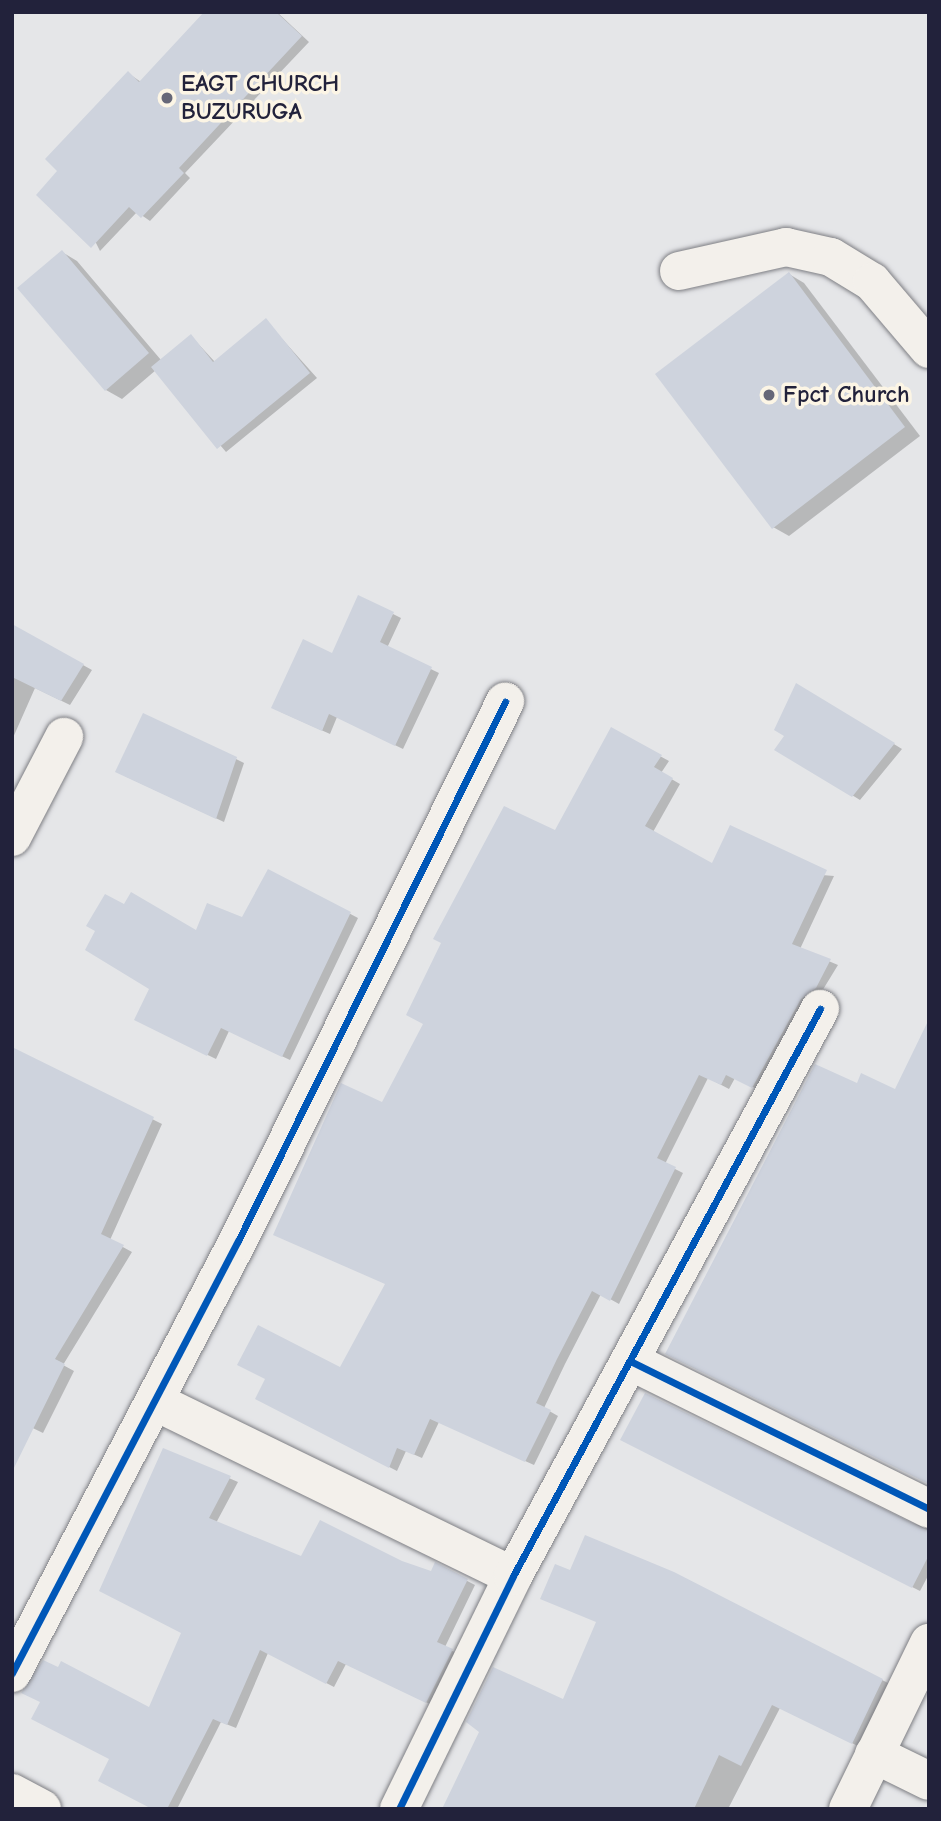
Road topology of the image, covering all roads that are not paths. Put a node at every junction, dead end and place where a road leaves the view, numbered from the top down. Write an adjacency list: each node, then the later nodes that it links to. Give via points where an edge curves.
1 (679, 271): 2 (street, via 786,247 831,257 872,282)
2 (929, 349)
3 (505, 702): 8 (street)
4 (64, 737): 5 (street)
5 (12, 837)
6 (820, 1009): 7 (street)
7 (630, 1361): 9 (street); 10 (street)
8 (156, 1402): 10 (street); 12 (street)
9 (929, 1509)
10 (513, 1576): 17 (street)
11 (929, 1643): 13 (street)
12 (12, 1673)
13 (874, 1754): 14 (street); 18 (street)
14 (929, 1781)
15 (12, 1793): 16 (street)
16 (42, 1809)
17 (399, 1809)
18 (848, 1809)

